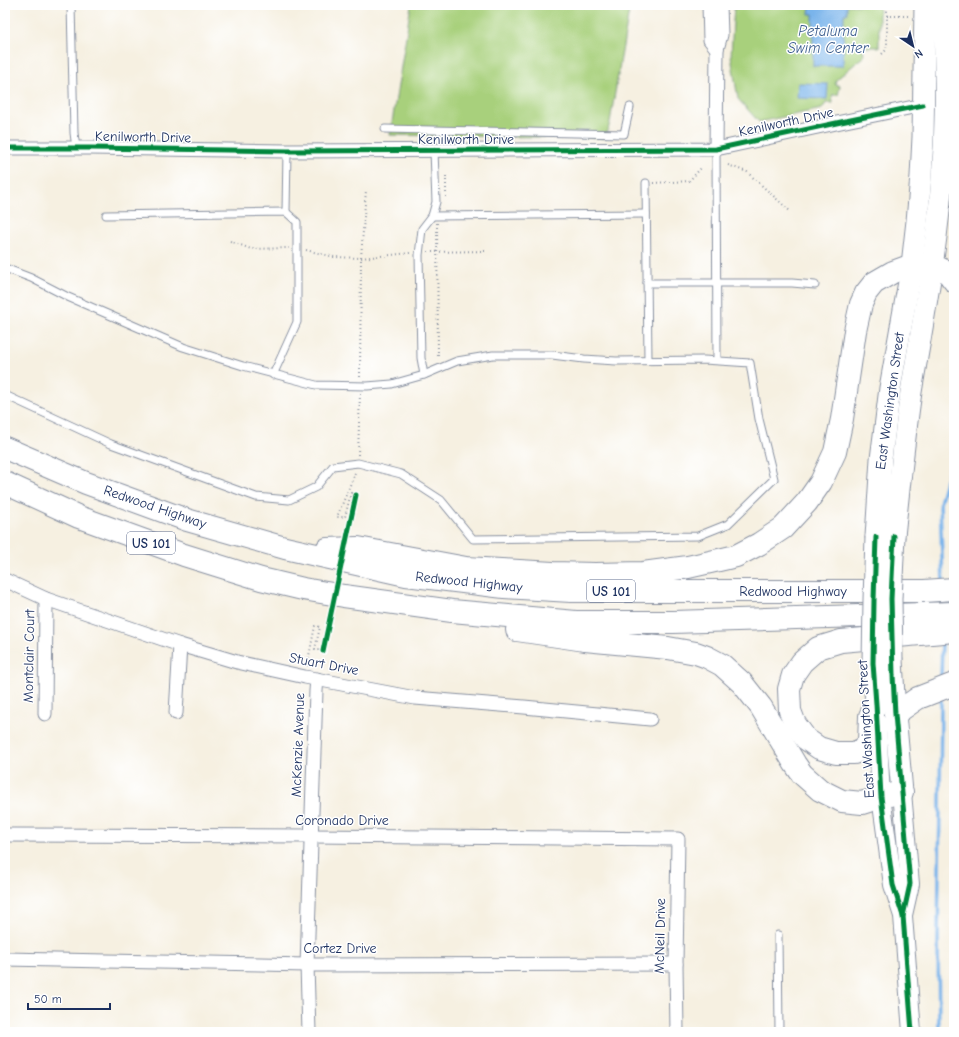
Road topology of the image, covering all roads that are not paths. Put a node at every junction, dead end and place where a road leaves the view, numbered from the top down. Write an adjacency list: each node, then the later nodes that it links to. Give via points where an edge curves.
1 (71, 5): 14 (lane)
2 (708, 5): 7 (street, via 710,40)
3 (720, 5): 7 (street, via 721,35)
4 (944, 5): 6 (main road, East Washington Street)
5 (921, 10): 8 (main road, East Washington Street)
6 (950, 34): 10 (main road, East Washington Street)
7 (717, 49): 15 (street)
8 (923, 105): 15 (street, Kenilworth Drive); 23 (main road, East Washington Street, via 917,221)
9 (630, 107): 11 (lane, via 624,134)
10 (950, 122): 12 (main road, East Washington Street)
11 (385, 129)
12 (949, 145): 23 (main road, East Washington Street, via 939,215)
13 (5, 148): 14 (street, Kenilworth Drive)
14 (76, 148): 16 (street, Kenilworth Drive)
15 (716, 149): 17 (street, Kenilworth Drive); 27 (lane)
16 (287, 151): 17 (street, Kenilworth Drive); 19 (lane)
17 (434, 151): 22 (lane, via 436,202)
18 (646, 183): 20 (lane)
19 (286, 212): 21 (lane); 31 (lane, via 297,222 298,322)
20 (646, 214): 22 (lane); 26 (lane)
21 (106, 215)
22 (432, 216): 32 (lane, via 422,229 420,252 421,358)
23 (922, 266): 25 (highway, via 941,269); 36 (highway, via 893,272 874,283 866,294 855,331 835,452 821,482 783,528 736,556 688,567 643,573 595,574 466,568 358,548); 46 (main road, East Washington Street, bridge, via 928,293 885,537 891,599 883,661)
24 (5, 268): 31 (lane, via 183,347)
25 (954, 281)
26 (647, 283): 27 (lane); 29 (lane)
27 (716, 283): 28 (lane); 30 (lane)
28 (815, 285)
29 (648, 360): 30 (lane); 32 (lane, via 616,361 552,355 493,355 457,361)
30 (717, 360): 33 (lane, via 750,363 774,479 728,524 698,536 473,539 441,500 401,474 358,463 333,466 316,487 289,500 256,497 111,444)
31 (273, 375): 32 (lane, via 316,385 360,386 392,384)
32 (424, 375)
33 (5, 395)
34 (5, 448): 36 (highway, Redwood Highway / US 101, via 86,483 187,520)
35 (5, 483): 39 (highway, Redwood Highway / US 101, via 79,517 184,555 261,579)
36 (302, 551): 38 (highway, Redwood Highway / US 101, via 406,575 504,587 579,591)
37 (5, 580): 40 (street, Stuart Drive)
38 (954, 589)
39 (344, 596): 41 (highway, Redwood Highway / US 101, via 452,611 576,622 673,622); 50 (highway, via 358,608 424,620 696,653 726,669 742,683 761,707 802,774 820,790 842,801 862,803)
40 (46, 599): 43 (street, Stuart Drive); 48 (street, Montclair Court)
41 (954, 613)
42 (954, 631): 46 (highway, via 841,641 818,648 802,662 793,675 789,690 790,711 795,724 806,739 819,748 836,753 854,753 863,749 869,742 870,716)
43 (180, 645): 44 (street, Stuart Drive, via 237,662); 47 (street)
44 (317, 679): 49 (street, Stuart Drive, via 415,698); 52 (street, McKenzie Avenue)
45 (954, 684): 46 (highway)
46 (886, 709): 50 (main road, East Washington Street)
47 (176, 713)
48 (45, 714)
49 (650, 719)
50 (891, 794): 61 (main road, East Washington Street, via 893,885 903,916)
51 (5, 835): 52 (street, Coronado Drive)
52 (311, 836): 53 (street, Coronado Drive); 56 (street, McKenzie Avenue)
53 (678, 839): 57 (street, McNeil Drive)
54 (778, 935): 60 (lane)
55 (5, 959): 56 (street, Cortez Drive)
56 (307, 964): 57 (street, Cortez Drive); 58 (street, McKenzie Avenue)
57 (676, 964): 59 (street, McNeil Drive)
58 (309, 1032)
59 (677, 1032)
60 (779, 1032)
61 (912, 1032)

